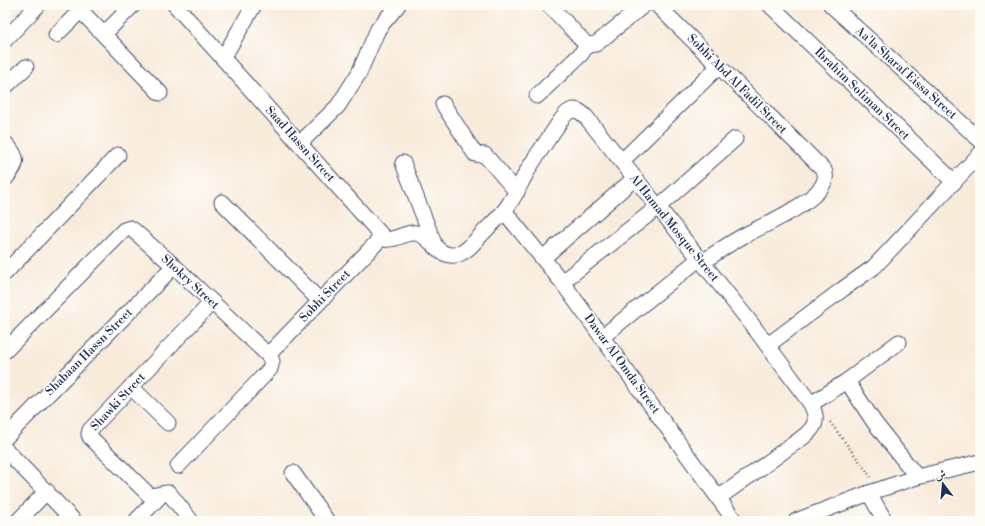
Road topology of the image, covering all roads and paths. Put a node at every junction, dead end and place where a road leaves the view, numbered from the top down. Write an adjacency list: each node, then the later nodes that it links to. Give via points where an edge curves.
1 (38, 5): 13 (street)
2 (134, 5): 11 (street)
3 (175, 5): 15 (street, Saad Hassn Street)
4 (254, 5): 15 (street)
5 (398, 5): 25 (street, via 378,29 359,73 338,106)
6 (549, 5): 14 (street)
7 (644, 5): 14 (street, via 596,44)
8 (657, 5): 16 (street, Sobhi Abd Al Fadil Street)
9 (770, 5): 32 (street, Ibrahim Soliman Street)
10 (831, 5): 23 (street, Aa'la Sharaf Eissa Street)
11 (104, 34): 12 (street, via 80,12); 19 (street)
12 (56, 35)
13 (5, 40)
14 (587, 45): 20 (street, via 581,54)
15 (223, 58): 25 (street, Saad Hassn Street)
16 (719, 66): 28 (street); 40 (street, Sobhi Abd Al Fadil Street, via 824,170 826,177 819,189 803,204)
17 (26, 67): 18 (street)
18 (5, 87)
19 (160, 93)
20 (537, 96)
21 (443, 104): 33 (street, via 475,154 485,155)
22 (735, 139): 35 (street)
23 (980, 140)
24 (5, 143): 31 (street, via 16,159 13,170)
25 (300, 143): 37 (street, Saad Hassn Street)
26 (980, 154): 32 (street)
27 (118, 155): 42 (street)
28 (622, 161): 30 (street, Al Hamad Mosque Street); 33 (street, Al Hamad Mosque Street, via 586,117 573,110 567,113 544,144)
29 (403, 162): 38 (street)
30 (635, 178): 35 (street, Al Hamad Mosque Street); 39 (street)
31 (5, 179)
32 (954, 182): 48 (street, via 874,268)
33 (517, 192): 36 (street, Al Hamad Mosque Street)
34 (222, 202): 44 (street)
35 (658, 207): 40 (street, Al Hamad Mosque Street); 43 (street)
36 (504, 211): 38 (street, Al Hamad Mosque Street, via 468,249 450,255); 39 (street, Dawar Al Omda Street)
37 (382, 236): 38 (street, via 390,240 413,233 421,235); 44 (street, Sobhi Street)
38 (436, 249)
39 (544, 258): 43 (street, Dawar Al Omda Street)
40 (700, 261): 46 (street); 48 (street, Al Hamad Mosque Street)
41 (174, 266): 45 (street, Shokry Street); 49 (street, Shokry Street, via 134,230 124,230); 55 (street, Shabaan Hassn Street)
42 (5, 273)
43 (562, 282): 46 (street, Dawar Al Omda Street)
44 (320, 301): 50 (street, Sobhi Street)
45 (212, 302): 50 (street, Shokry Street); 52 (street, Shawki Street)
46 (602, 337): 64 (street, Dawar Al Omda Street)
47 (899, 342): 51 (street)
48 (768, 346): 53 (street, Al Hamad Mosque Street)
49 (5, 351)
50 (268, 355): 58 (street, via 272,362 270,369)
51 (847, 381): 53 (street); 60 (street, via 874,422)
52 (131, 387): 54 (street); 63 (street, Shawki Street, via 88,434 149,495)
53 (813, 403): 62 (path); 64 (street, Al Hamad Mosque Street, via 816,420 807,434)
54 (168, 423)
55 (5, 438)
56 (5, 449): 61 (street)
57 (980, 462): 60 (street)
58 (178, 466)
59 (293, 473): 70 (street)
60 (917, 477): 62 (street)
61 (47, 491): 66 (street); 67 (street)
62 (874, 491): 65 (street); 72 (street)
63 (162, 494): 68 (street); 69 (street, Shawki Street, via 171,495)
64 (718, 498): 71 (street, Dawar Al Omda Street)
65 (801, 520)
66 (18, 521)
67 (74, 521)
68 (136, 521)
69 (191, 521)
70 (327, 521)
71 (735, 521)
72 (884, 521)

